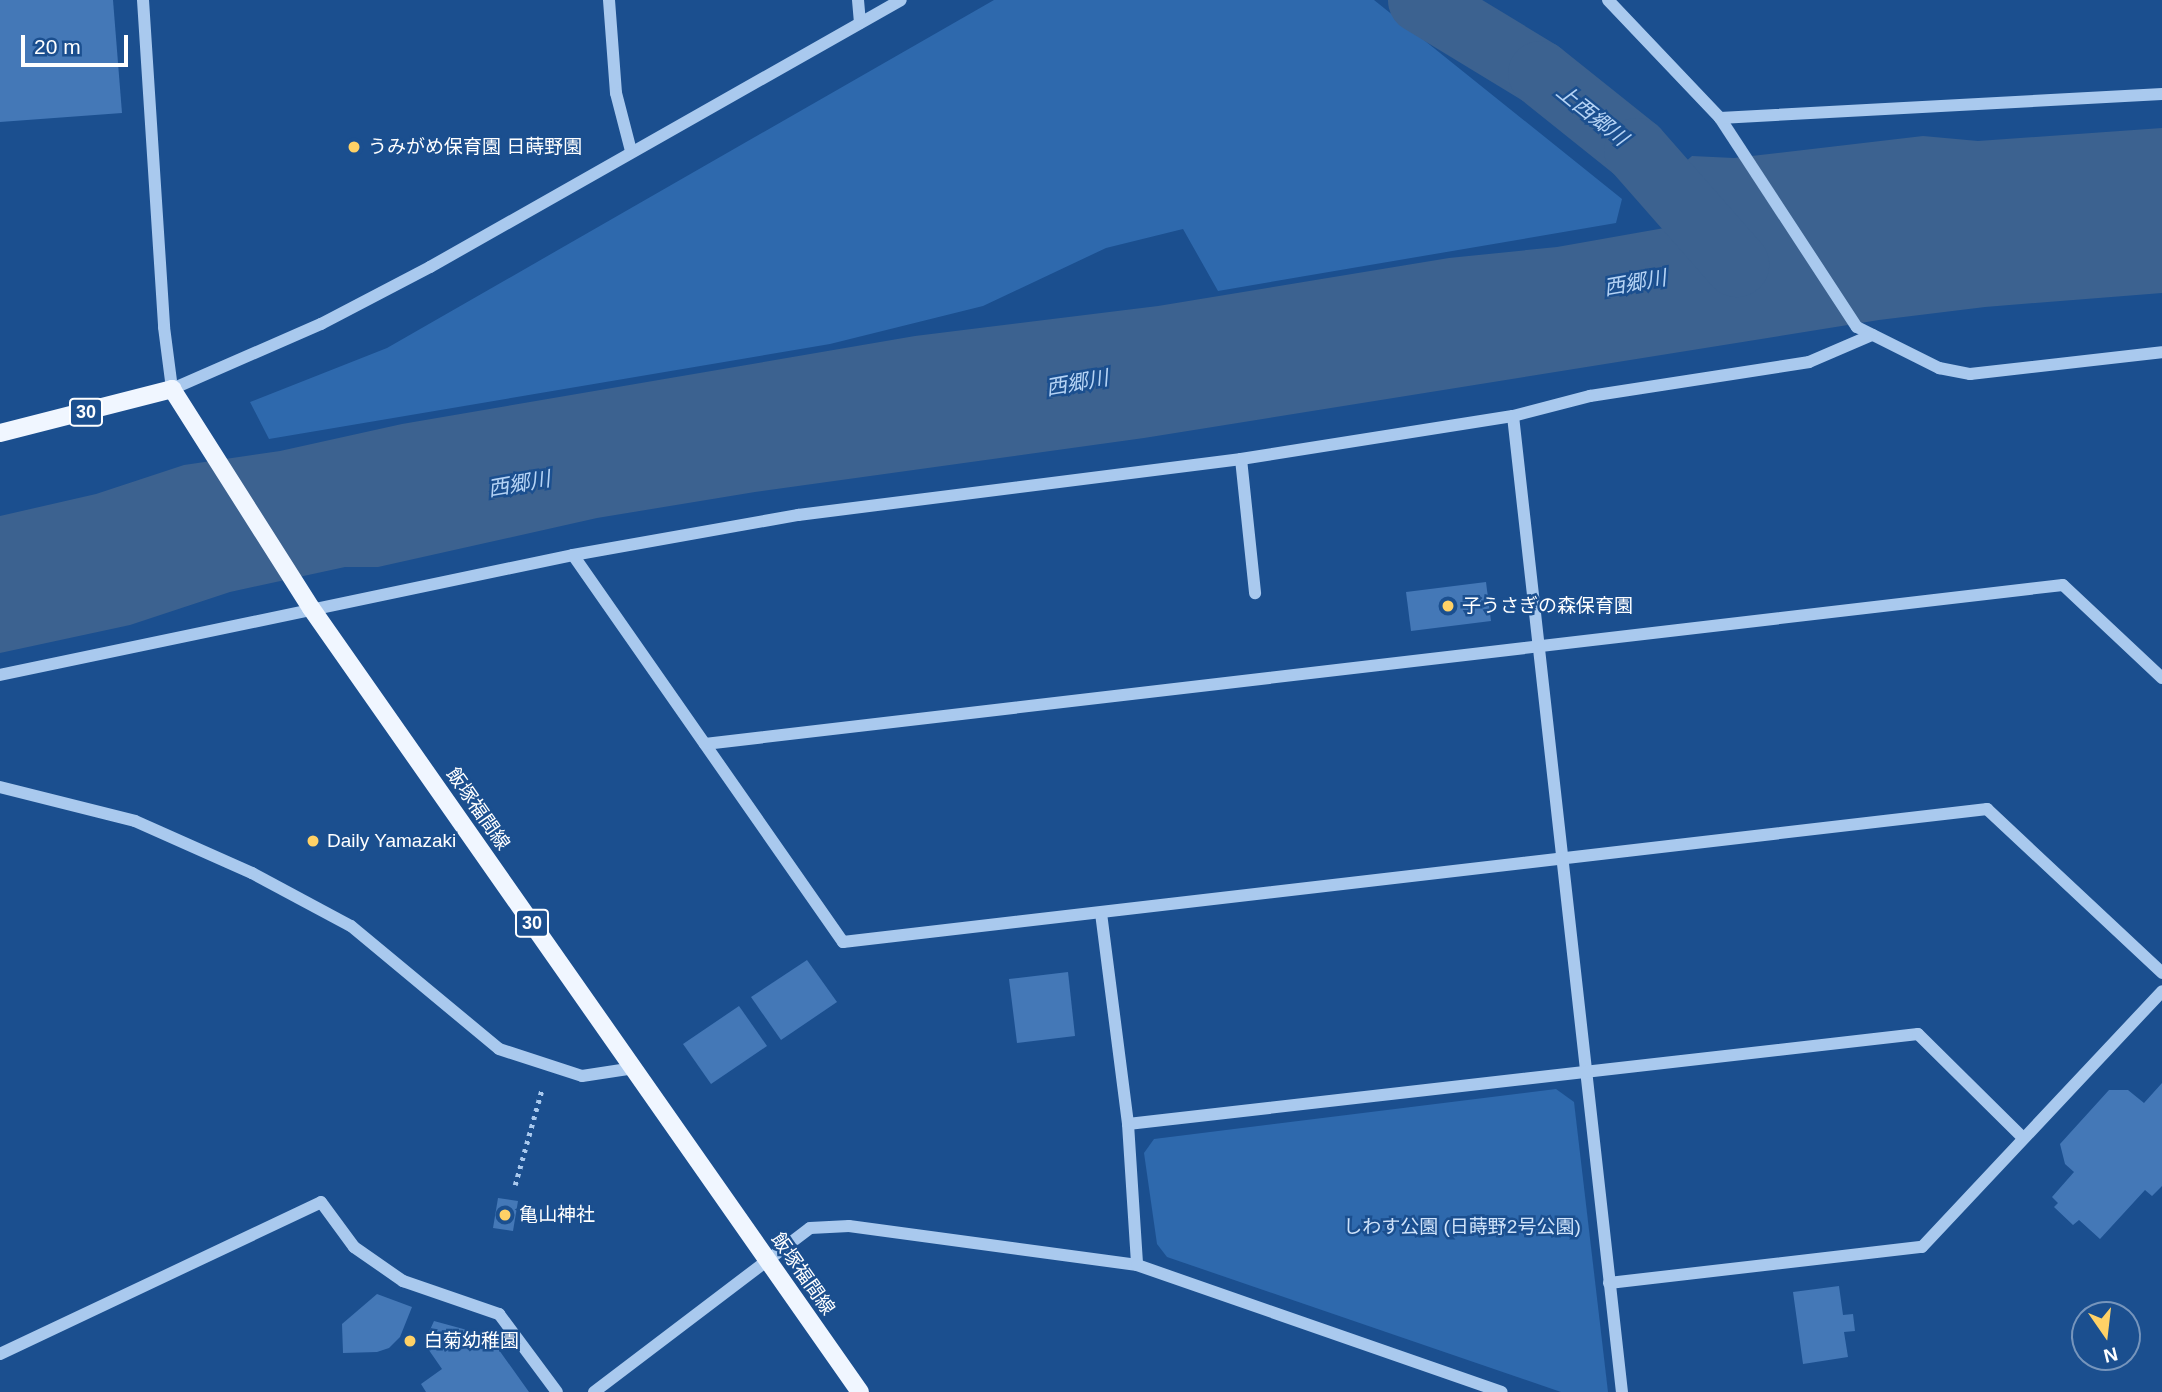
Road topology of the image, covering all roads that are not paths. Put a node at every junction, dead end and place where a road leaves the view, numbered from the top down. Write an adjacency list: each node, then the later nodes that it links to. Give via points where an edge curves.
1 (143, 0): 12 (street)
2 (609, 0): 9 (street, via 616,93)
3 (858, 0): 6 (street)
4 (901, 0): 6 (street)
5 (1608, 0): 8 (street)
6 (860, 23): 9 (street)
7 (2162, 94): 8 (street)
8 (1720, 118): 10 (street, via 1857,327)
9 (631, 151): 12 (street, via 358,305)
10 (1872, 335): 11 (street, via 1939,368 1970,374); 13 (street, via 1809,362 1590,396)
11 (2162, 352)
12 (172, 389): 14 (main road, 30); 18 (main road, 飯塚福間線 / 30)
13 (1513, 416): 15 (street); 19 (street)
14 (0, 433)
15 (1241, 459): 16 (street, via 798,515); 17 (street)
16 (573, 555): 18 (street); 22 (street)
17 (1255, 593)
18 (311, 608): 20 (street); 28 (main road, 飯塚福間線 / 30)
19 (1539, 647): 21 (street, via 2063,585); 22 (street); 24 (street)
20 (0, 675)
21 (2162, 678)
22 (705, 744): 25 (street, via 843,942)
23 (0, 787): 28 (street, via 135,821 252,873 351,926 499,1049 582,1076)
24 (1562, 859): 25 (street); 26 (street, via 1987,809); 29 (street)
25 (1101, 913): 30 (street)
26 (2162, 973)
27 (2162, 991): 31 (street)
28 (634, 1068): 32 (main road, 飯塚福間線 / 30)
29 (1584, 1071): 30 (street); 31 (street, via 1918,1034); 34 (street)
30 (1128, 1124): 33 (street)
31 (2023, 1138): 34 (street, via 1922,1247)
32 (768, 1261): 33 (street, via 810,1228 849,1226); 37 (street); 38 (main road, 飯塚福間線 / 30)
33 (1137, 1265): 39 (street)
34 (1609, 1283): 40 (street)
35 (0, 1354): 36 (street, via 321,1202 354,1247 403,1281 499,1314)
36 (557, 1392)
37 (594, 1392)
38 (860, 1392)
39 (1502, 1392)
40 (1622, 1392)

